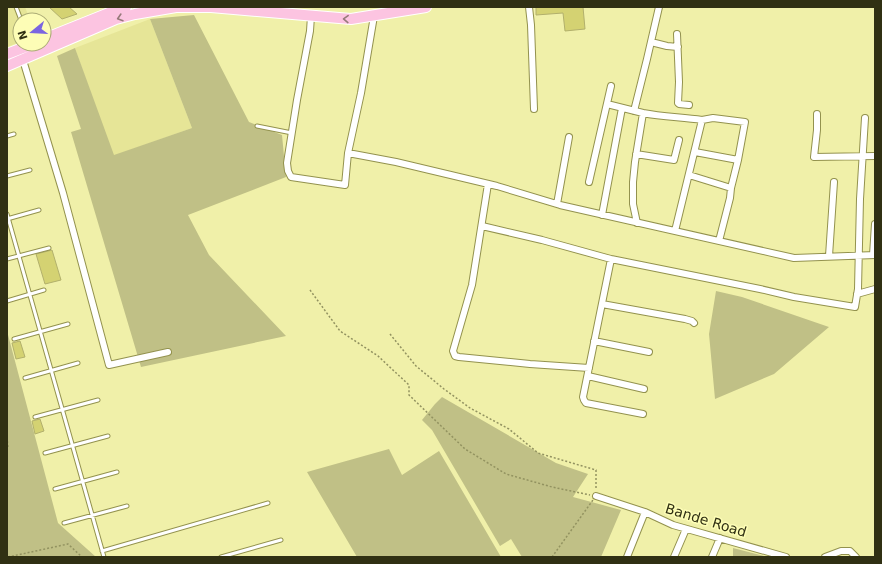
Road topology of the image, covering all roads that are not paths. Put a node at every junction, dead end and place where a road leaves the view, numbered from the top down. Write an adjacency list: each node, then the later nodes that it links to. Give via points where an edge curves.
1 (126, 7): 8 (main road)
2 (426, 7): 6 (main road)
3 (529, 7): 19 (street)
4 (659, 7): 10 (street)
5 (311, 16): 6 (main road, one-way to 5, via 351,19); 9 (main road, one-way to 9, via 211,7 176,7 116,19); 26 (street)
6 (374, 16): 31 (street)
7 (677, 34): 11 (street)
8 (52, 36)
9 (52, 40)
10 (651, 42): 11 (street); 20 (street)
11 (678, 47): 17 (street, via 678,103)
12 (29, 52): 13 (main road)
13 (23, 60): 14 (main road); 72 (street, via 63,193 109,365)
14 (7, 66)
15 (611, 86): 16 (street)
16 (607, 104): 18 (street); 40 (street)
17 (689, 105)
18 (622, 108): 20 (street); 47 (street)
19 (534, 109)
20 (634, 110): 21 (street)
21 (643, 113): 24 (street); 33 (street)
22 (817, 114): 34 (street, via 814,157)
23 (864, 118): 34 (street)
24 (702, 120): 32 (street); 36 (street, via 713,118 745,122)
25 (257, 126): 26 (lane)
26 (292, 133): 31 (street, via 287,163 291,177 345,185)
27 (14, 134): 28 (lane)
28 (7, 136)
29 (569, 137): 44 (street)
30 (678, 140): 33 (street, via 674,160)
31 (348, 152): 42 (street)
32 (695, 152): 36 (street); 38 (street)
33 (636, 154): 49 (street, via 633,204)
34 (862, 156): 35 (street); 55 (street)
35 (875, 156)
36 (738, 160): 43 (street)
37 (30, 170): 39 (lane)
38 (689, 175): 43 (street); 52 (street)
39 (7, 176)
40 (589, 182)
41 (834, 182): 58 (street)
42 (488, 184): 44 (street); 51 (street)
43 (731, 188): 53 (street)
44 (557, 204): 47 (street)
45 (39, 210): 48 (lane)
46 (7, 214): 48 (lane)
47 (602, 215): 49 (street)
48 (8, 218): 57 (lane)
49 (637, 223): 52 (street)
50 (875, 224): 56 (street)
51 (482, 226): 60 (street); 75 (street, via 472,285 453,351 455,356)
52 (675, 231): 53 (street)
53 (719, 241): 58 (street, via 794,258)
54 (49, 248): 57 (lane)
55 (859, 255): 56 (street); 58 (street); 64 (street)
56 (874, 255)
57 (19, 256): 59 (lane); 63 (lane)
58 (829, 256)
59 (7, 259)
60 (611, 259): 64 (street, via 855,307); 66 (street)
61 (875, 289): 64 (street)
62 (44, 290): 63 (lane)
63 (30, 294): 65 (lane); 69 (lane)
64 (857, 294)
65 (7, 301)
66 (602, 304): 67 (street, via 685,319); 71 (street)
67 (694, 323)
68 (68, 324): 69 (lane)
69 (40, 332): 70 (lane); 76 (lane)
70 (14, 339)
71 (594, 341): 73 (street); 75 (street)
72 (168, 352)
73 (649, 352)
74 (78, 363): 76 (lane)
75 (589, 368): 77 (street)
76 (51, 371): 78 (lane); 81 (lane)
77 (588, 376): 79 (street); 82 (street, via 583,397 586,403)
78 (25, 378)
79 (644, 389)
80 (98, 400): 81 (lane)
81 (62, 410): 83 (lane); 85 (lane)
82 (643, 414)
83 (35, 417)
84 (108, 436): 85 (lane)
85 (72, 446): 86 (lane); 88 (lane)
86 (45, 453)
87 (117, 472): 88 (lane)
88 (82, 482): 89 (lane); 94 (lane)
89 (55, 489)
90 (596, 496): 93 (street, Bande Road)
91 (268, 503): 99 (lane)
92 (127, 506): 94 (lane)
93 (644, 512): 96 (street, Bande Road); 102 (street)
94 (92, 516): 95 (lane); 99 (lane)
95 (64, 523)
96 (686, 529): 97 (street, Bande Road); 103 (street)
97 (720, 538): 104 (street); 105 (street, Bande Road)
98 (281, 540): 101 (lane)
99 (102, 551): 100 (lane)
100 (104, 557)
101 (221, 557)
102 (627, 557)
103 (674, 557)
104 (712, 557)
105 (786, 557)
106 (825, 557): 107 (street, via 841,550 850,551)
107 (856, 557)

